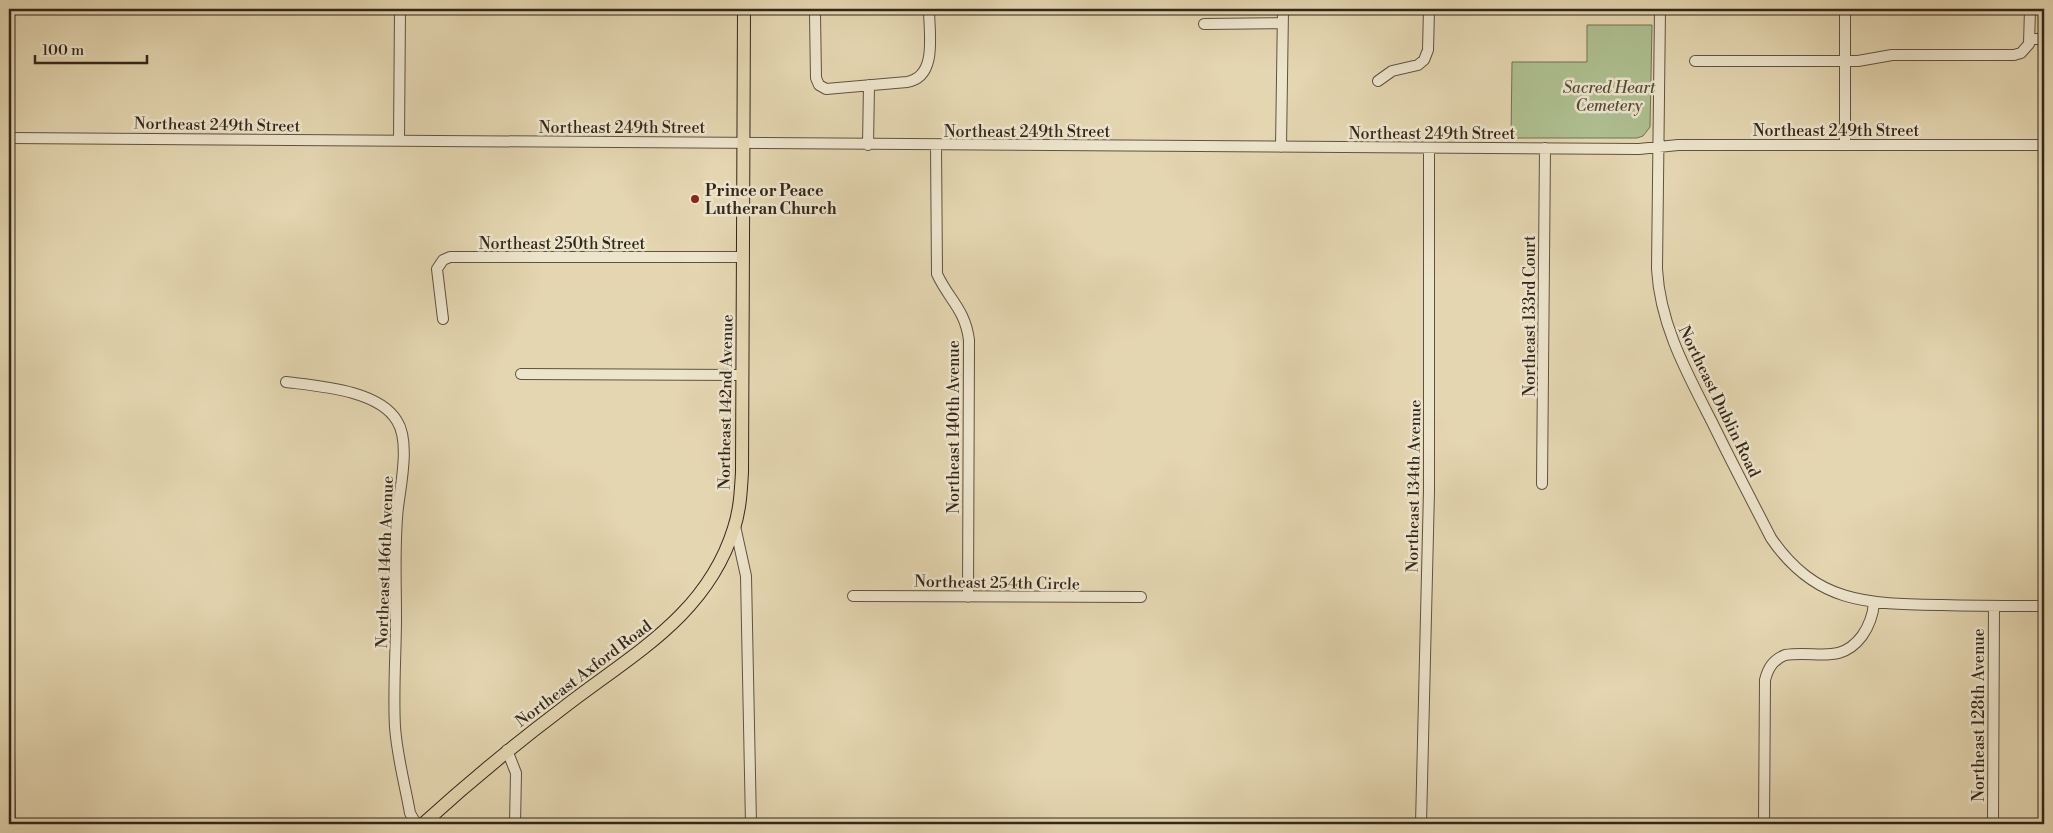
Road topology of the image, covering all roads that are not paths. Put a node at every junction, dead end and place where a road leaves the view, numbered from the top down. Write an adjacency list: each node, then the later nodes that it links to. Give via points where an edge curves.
1 (400, 9): 19 (street)
2 (744, 9): 20 (main road, Northeast 142nd Avenue)
3 (818, 9): 17 (street, via 815,14 816,78 822,88)
4 (929, 9): 17 (street, via 929,62 924,74 913,81)
5 (1283, 9): 10 (street)
6 (1429, 9): 16 (street, via 1426,57 1418,65 1392,71)
7 (1660, 9): 25 (street, Northeast Dublin Road)
8 (1845, 9): 15 (street)
9 (2030, 9): 12 (street)
10 (1282, 23): 11 (street); 26 (street)
11 (1204, 24)
12 (2030, 39): 13 (street); 15 (street, via 2026,49 2014,55 1892,54)
13 (2044, 39)
14 (1695, 61): 15 (street)
15 (1845, 61): 23 (street)
16 (1378, 81)
17 (869, 85): 21 (street)
18 (9, 138): 19 (street, Northeast 249th Street)
19 (399, 141): 20 (street, Northeast 249th Street)
20 (744, 144): 21 (street, Northeast 249th Street); 29 (main road, Northeast 142nd Avenue)
21 (868, 145): 22 (street, Northeast 249th Street)
22 (936, 145): 26 (street, Northeast 249th Street); 37 (street, Northeast 140th Avenue, via 937,274 961,312 969,340)
23 (1845, 145): 24 (street, Northeast 249th Street); 25 (street, Northeast 249th Street)
24 (2044, 145)
25 (1658, 146): 28 (street, Northeast 249th Street, via 1639,149); 39 (street, Northeast Dublin Road, via 1657,269 1660,299 1668,329 1686,372 1771,538 1791,564 1818,585)
26 (1281, 147): 27 (street, Northeast 249th Street)
27 (1430, 148): 28 (street, Northeast 249th Street); 49 (street, Northeast 134th Avenue, via 1429,490)
28 (1545, 148): 34 (street, Northeast 133rd Court)
29 (742, 257): 30 (street, Northeast 250th Street, via 450,257 443,260 437,269); 32 (main road, Northeast 142nd Avenue)
30 (443, 319)
31 (521, 374): 32 (street)
32 (742, 375): 35 (main road, Northeast 142nd Avenue, via 742,472)
33 (286, 382): 45 (street, Northeast 146th Avenue, via 363,397 389,410 402,430 397,519 395,728 410,813)
34 (1542, 484)
35 (735, 526): 42 (main road, Northeast Axford Road, via 713,576 670,627); 48 (street, Northeast 142nd Avenue, via 746,576)
36 (854, 596): 37 (street, Northeast 254th Circle)
37 (968, 597): 38 (street, Northeast 254th Circle)
38 (1141, 598)
39 (1874, 603): 40 (street, Northeast Dublin Road); 50 (street, via 1866,629 1848,651 1785,655 1769,667 1766,680)
40 (1994, 606): 41 (street, Northeast Dublin Road); 51 (street, Northeast 128th Avenue)
41 (2044, 606)
42 (507, 750): 46 (main road, Northeast Axford Road); 47 (street, via 516,772)
43 (9, 752): 44 (street)
44 (10, 824)
45 (416, 824)
46 (423, 824)
47 (515, 824)
48 (751, 824)
49 (1420, 824)
50 (1764, 824)
51 (1993, 824)

